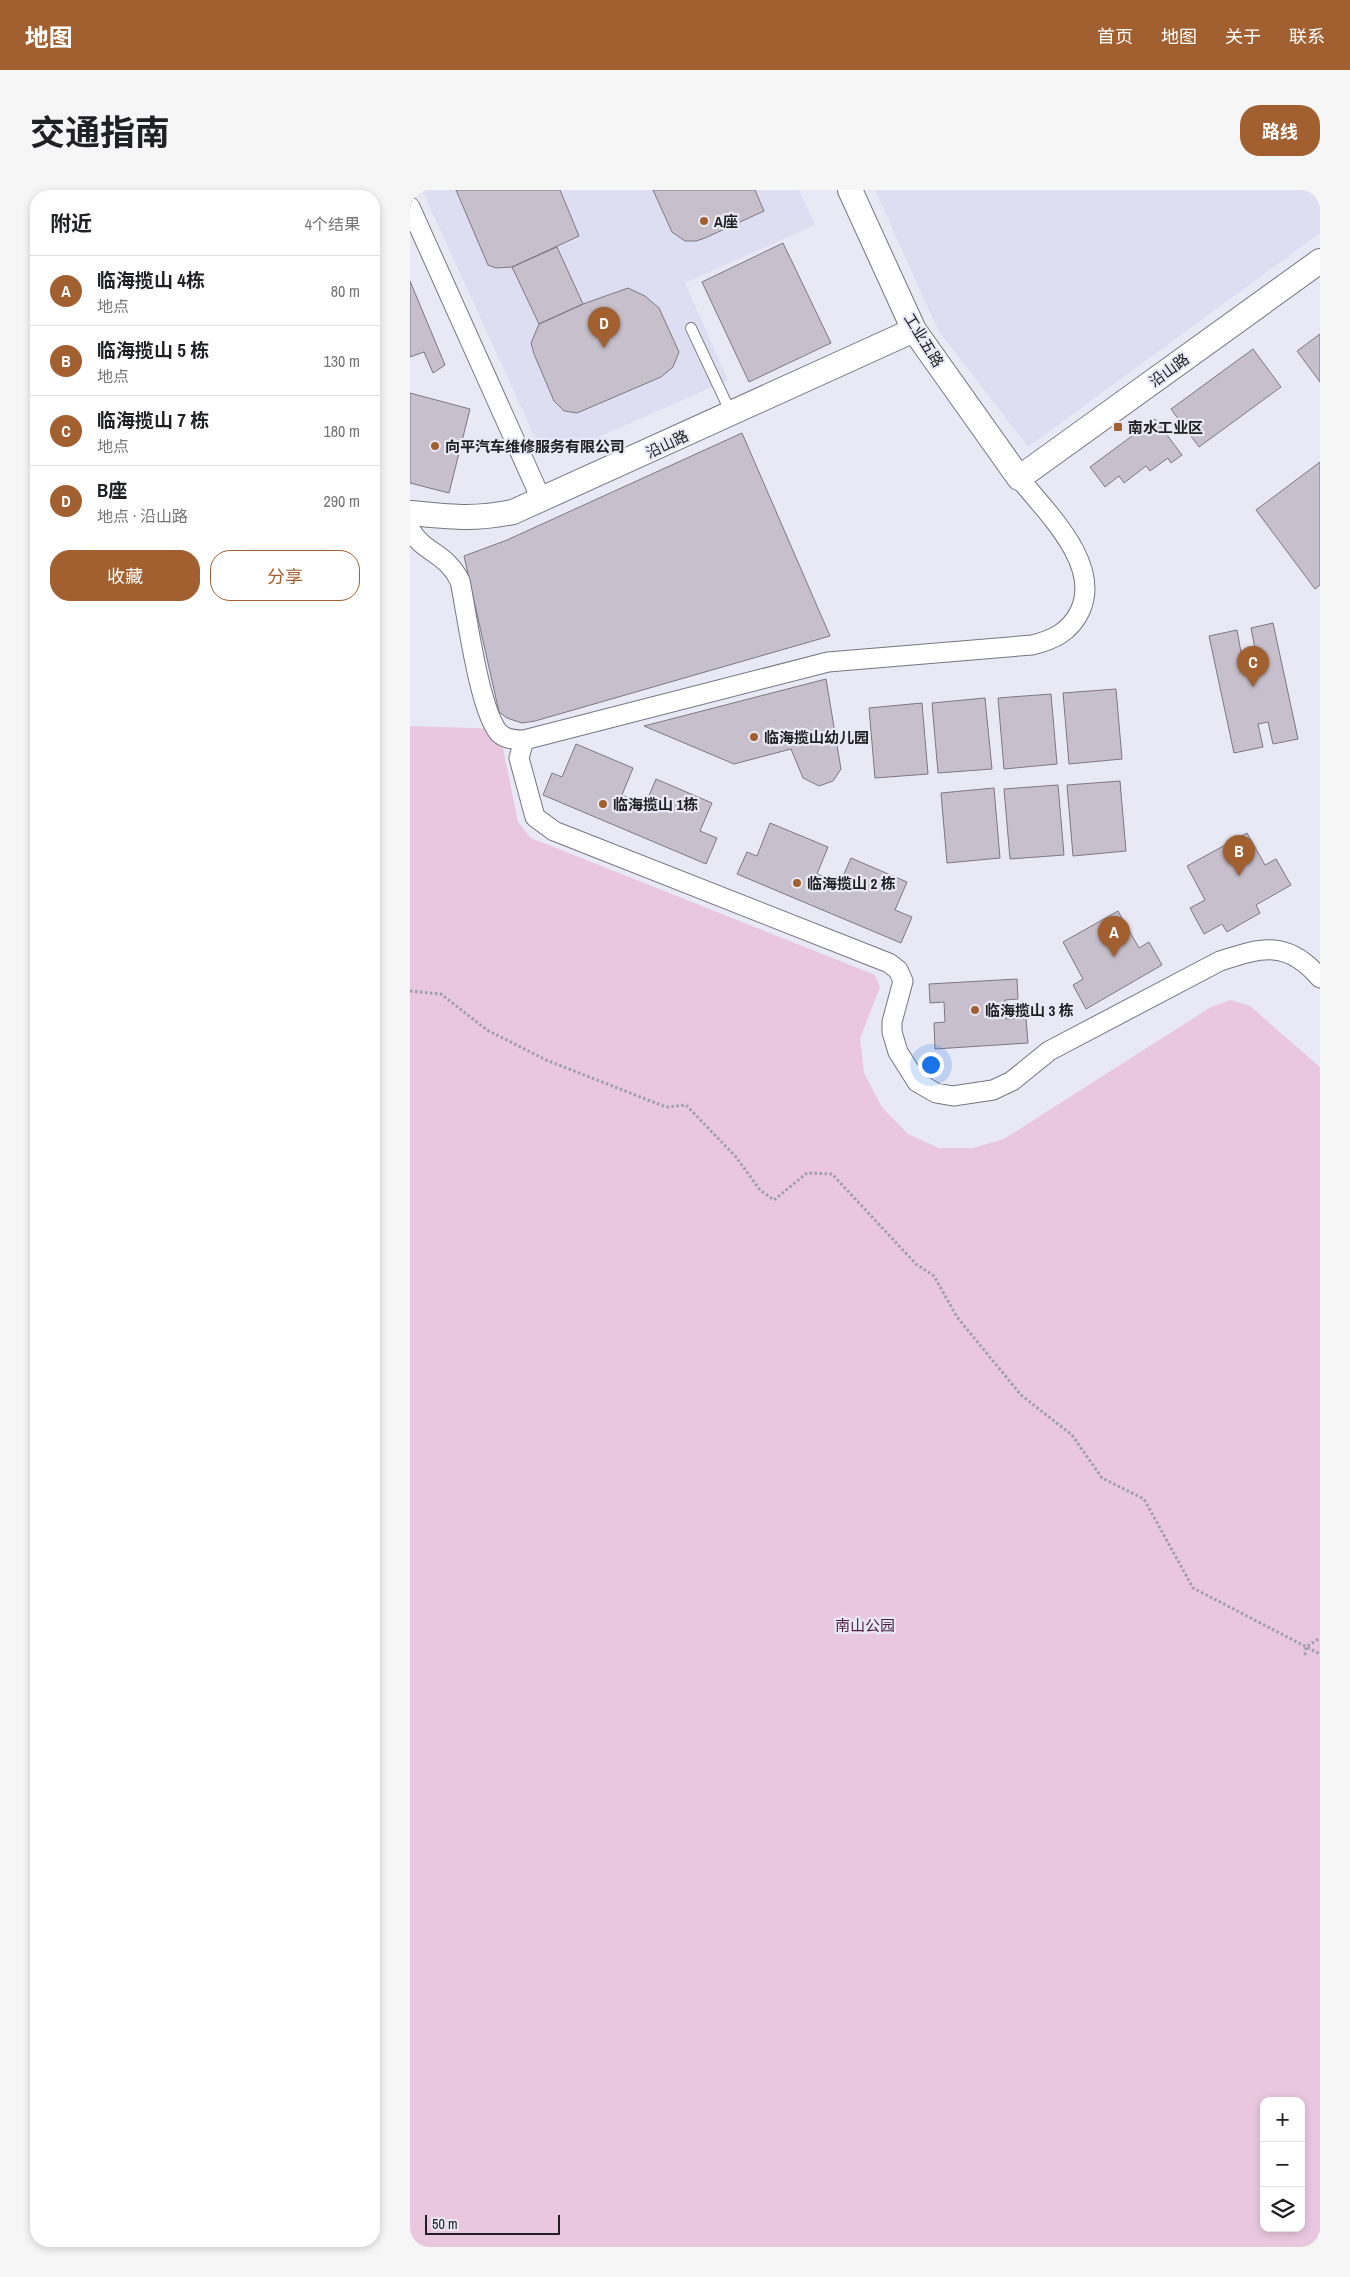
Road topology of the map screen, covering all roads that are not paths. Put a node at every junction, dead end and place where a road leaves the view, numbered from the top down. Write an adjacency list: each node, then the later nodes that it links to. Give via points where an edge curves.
1 (850, 190): 5 (street, 工业五路)
2 (410, 207): 8 (street)
3 (1320, 261): 7 (street, 沿山路)
4 (691, 328): 6 (lane)
5 (914, 330): 6 (street, 沿山路); 7 (street, 工业五路)
6 (732, 414): 8 (street, 沿山路)
7 (1019, 478): 11 (street, via 1068,540 1081,563 1085,584 1083,604 1064,633 1032,645 828,662)
8 (542, 501): 9 (street, 沿山路, via 485,518 457,519)
9 (410, 513)
10 (410, 528): 11 (street, via 416,539 454,567 460,581 488,713 500,733 511,739)
11 (524, 740): 12 (street, via 519,758 535,817 544,825 889,963 898,970 903,981 892,1032 898,1052 917,1082 936,1093 962,1096 993,1090 1012,1081 1049,1051 1220,961 1241,954 1275,948 1294,955)
12 (1320, 978)

